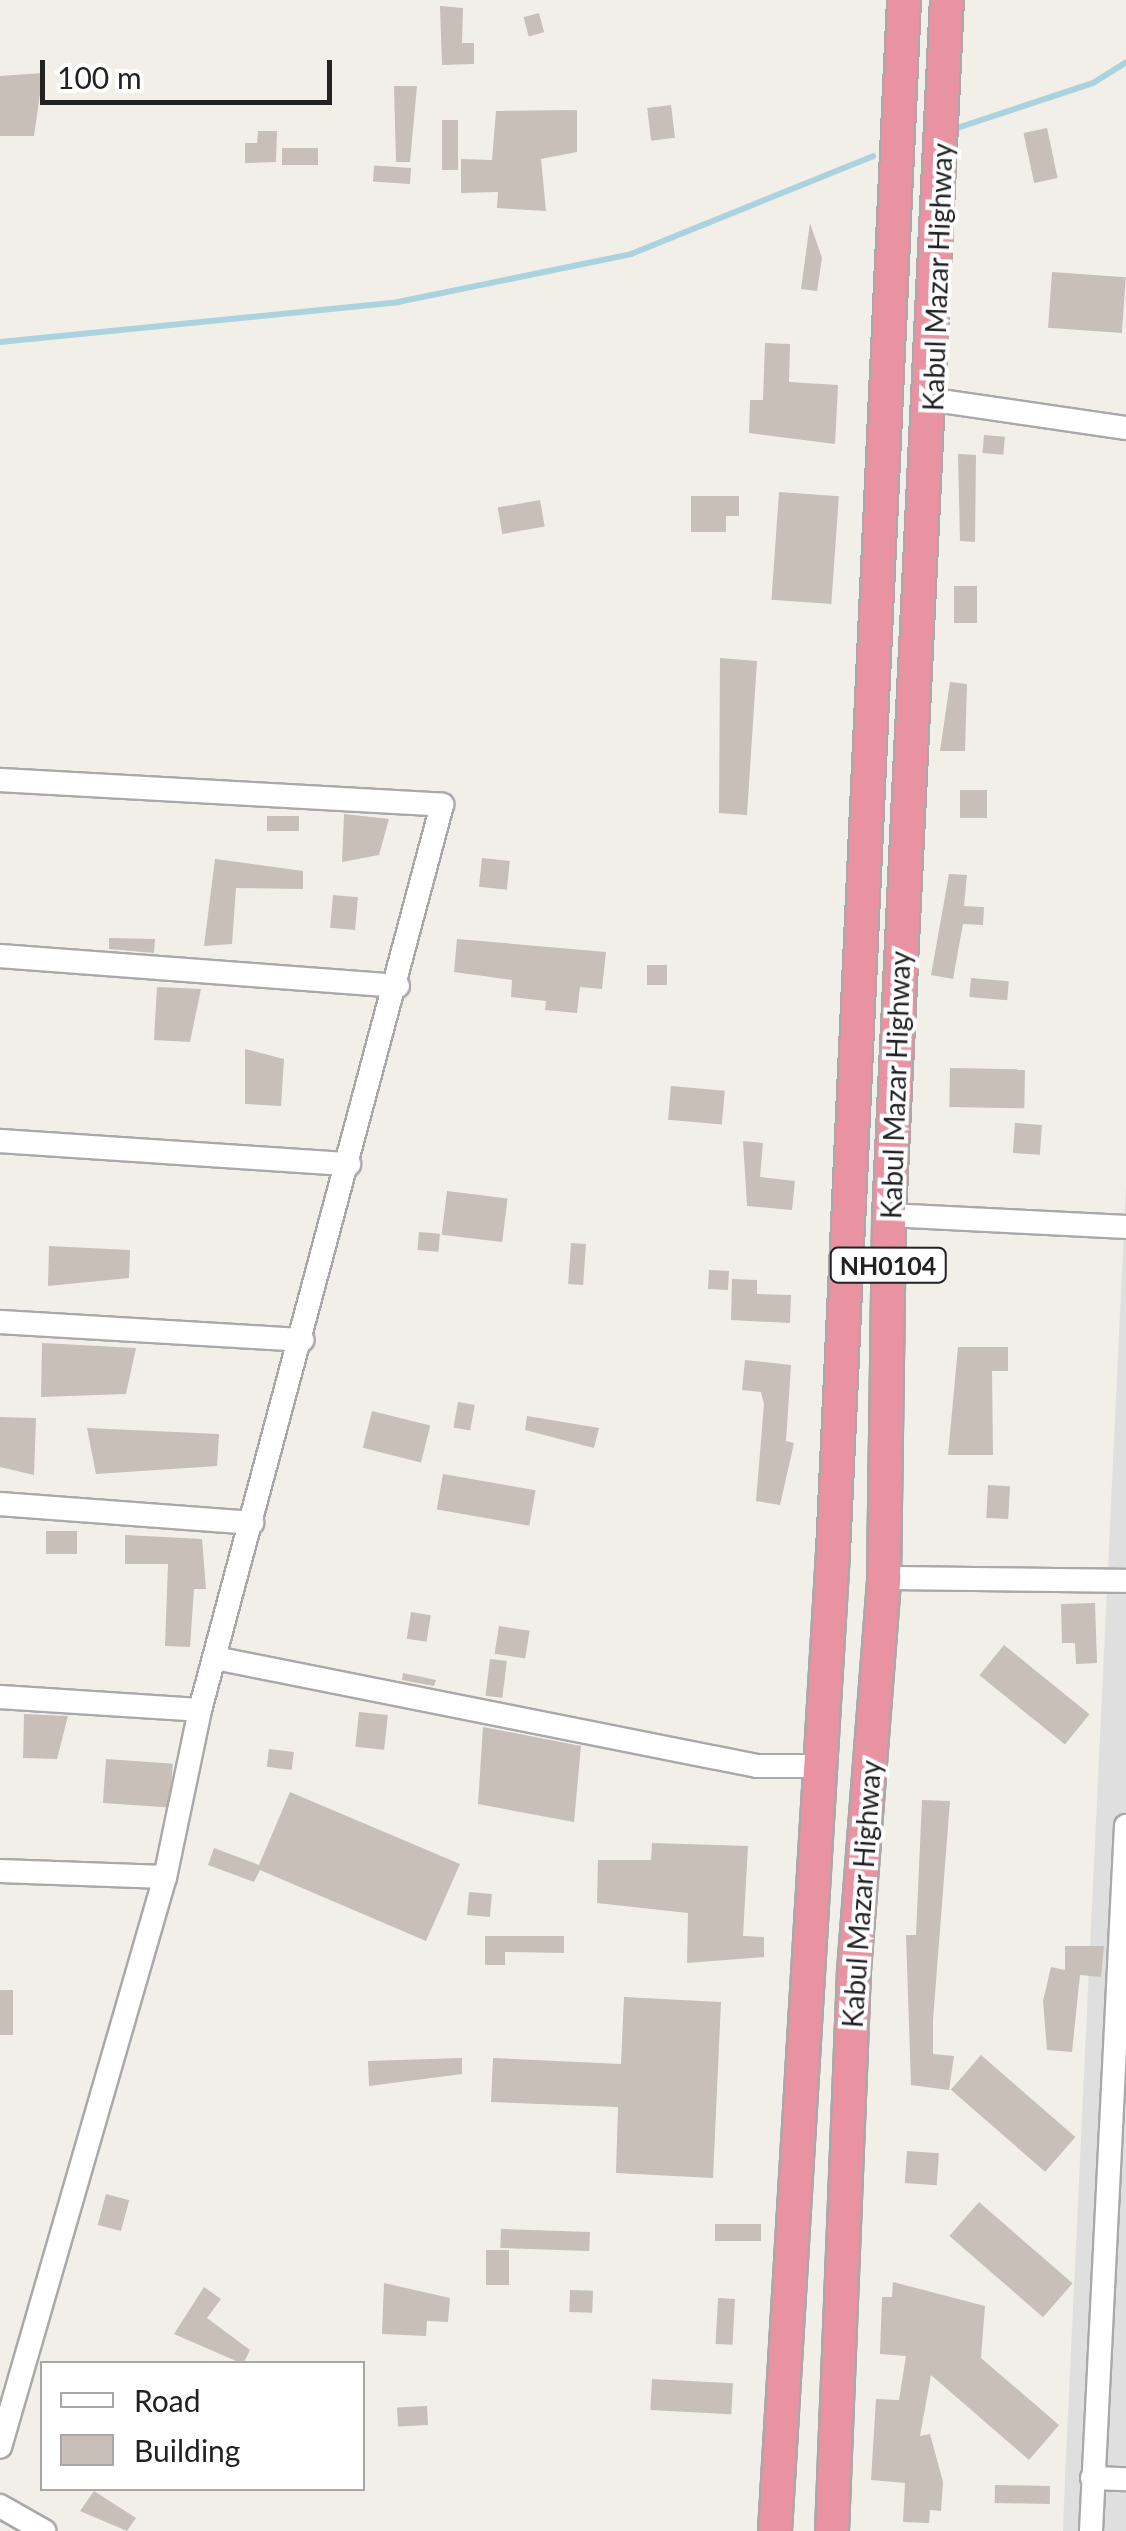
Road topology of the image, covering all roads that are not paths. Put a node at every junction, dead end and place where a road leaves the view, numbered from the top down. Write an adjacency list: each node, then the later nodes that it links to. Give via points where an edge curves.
1 (904, 0): 21 (highway, Kabul Mazar Highway / NH0104, via 833,1552)
2 (948, 0): 3 (highway, Kabul Mazar Highway / NH0104)
3 (934, 400): 4 (street); 10 (highway, Kabul Mazar Highway / NH0104)
4 (1126, 428)
5 (0, 780): 7 (street, via 442,805)
6 (0, 956): 7 (street)
7 (398, 986): 9 (street)
8 (0, 1141): 9 (street)
9 (350, 1164): 13 (street)
10 (890, 1214): 11 (street); 16 (highway, Kabul Mazar Highway / NH0104)
11 (1126, 1226)
12 (0, 1322): 13 (street)
13 (302, 1340): 15 (street)
14 (0, 1504): 15 (street)
15 (252, 1523): 18 (street)
16 (884, 1578): 17 (street); 34 (highway, Kabul Mazar Highway / NH0104, via 854,1971)
17 (1126, 1581)
18 (214, 1658): 20 (street); 21 (street, via 757,1766)
19 (0, 1697): 20 (street)
20 (200, 1710): 24 (street)
21 (814, 1766): 33 (highway, Kabul Mazar Highway / NH0104)
22 (1126, 1826): 25 (street)
23 (0, 1871): 24 (street)
24 (164, 1877): 28 (street)
25 (1123, 1947): 26 (street)
26 (1121, 2126): 27 (street)
27 (1116, 2297): 29 (street)
28 (0, 2447)
29 (1092, 2478): 30 (street); 35 (street)
30 (1126, 2479)
31 (0, 2506): 32 (street)
32 (44, 2531)
33 (775, 2531)
34 (832, 2531)
35 (1090, 2531)

